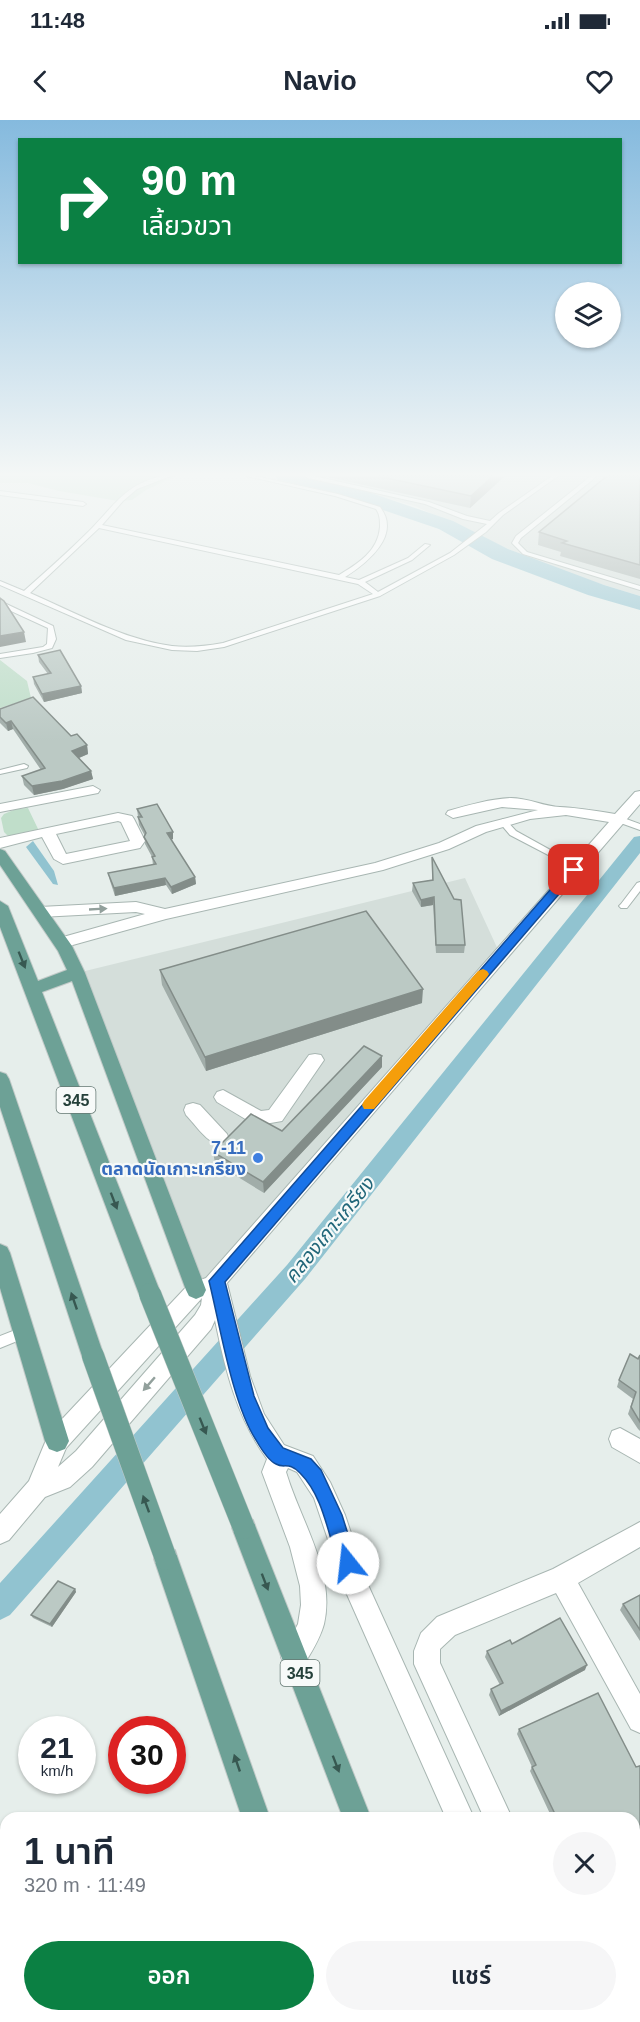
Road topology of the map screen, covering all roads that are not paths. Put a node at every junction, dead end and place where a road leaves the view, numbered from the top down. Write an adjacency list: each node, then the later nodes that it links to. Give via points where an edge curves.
1 (56, 565): 12 (lane)
2 (278, 565): 8 (lane)
3 (360, 565): 8 (lane)
4 (397, 565): 9 (lane)
5 (428, 565): 7 (lane)
6 (561, 565): 11 (lane)
7 (432, 566): 13 (lane)
8 (339, 578): 9 (lane)
9 (360, 582): 13 (lane)
10 (0, 583): 12 (lane)
11 (640, 588)
12 (26, 593): 13 (lane, via 129,638 152,645 197,649 250,638)
13 (378, 595)
14 (0, 603): 15 (lane, via 51,627 53,639 49,646 40,649)
15 (0, 656)
16 (24, 766): 17 (lane)
17 (0, 772)
18 (93, 790): 20 (street)
19 (640, 795): 24 (street)
20 (0, 808)
21 (559, 812): 22 (street, via 519,801 498,802); 23 (street); 24 (street, via 580,812)
22 (453, 814)
23 (503, 822): 28 (lane, via 513,833); 33 (street, via 378,867)
24 (631, 824): 43 (street)
25 (47, 831): 25 (street, via 118,817 127,819 138,841 135,845 63,859); 26 (street)
26 (0, 843)
27 (0, 854): 32 (main road)
28 (559, 857)
29 (640, 885): 31 (lane)
30 (0, 906): 36 (main road, 345, one-way to 36)
31 (624, 906)
32 (40, 912): 33 (street, one-way to 33, via 136,907); 34 (main road)
33 (165, 914): 34 (street)
34 (62, 943): 35 (main road)
35 (76, 974): 36 (main road); 43 (main road)
36 (34, 989): 55 (main road, 345, one-way to 55, bridge)
37 (315, 1060): 39 (street, via 275,1116 259,1118)
38 (0, 1079): 57 (main road, one-way to 38, bridge)
39 (223, 1097)
40 (193, 1110): 41 (street)
41 (220, 1139)
42 (0, 1253): 44 (main road)
43 (209, 1285): 48 (street); 50 (street, via 228,1325 246,1396 261,1433); 51 (street, one-way to 51, via 212,1306 203,1322 84,1459 62,1479)
44 (5, 1292): 45 (main road)
45 (23, 1333): 46 (lane); 48 (main road)
46 (0, 1342)
47 (620, 1439): 49 (street)
48 (57, 1441): 51 (street)
49 (640, 1452)
50 (280, 1458): 55 (street, via 274,1472 312,1582 313,1616); 59 (street, via 286,1455 305,1464 315,1476 333,1515 358,1590)
51 (38, 1489): 52 (street)
52 (0, 1532)
53 (640, 1534): 54 (street)
54 (562, 1578): 56 (street); 60 (street, via 446,1626 431,1638 426,1649 427,1664)
55 (294, 1657): 58 (main road, 345, one-way to 58)
56 (640, 1720)
57 (254, 1812)
58 (355, 1812)
59 (457, 1812)
60 (495, 1812)

